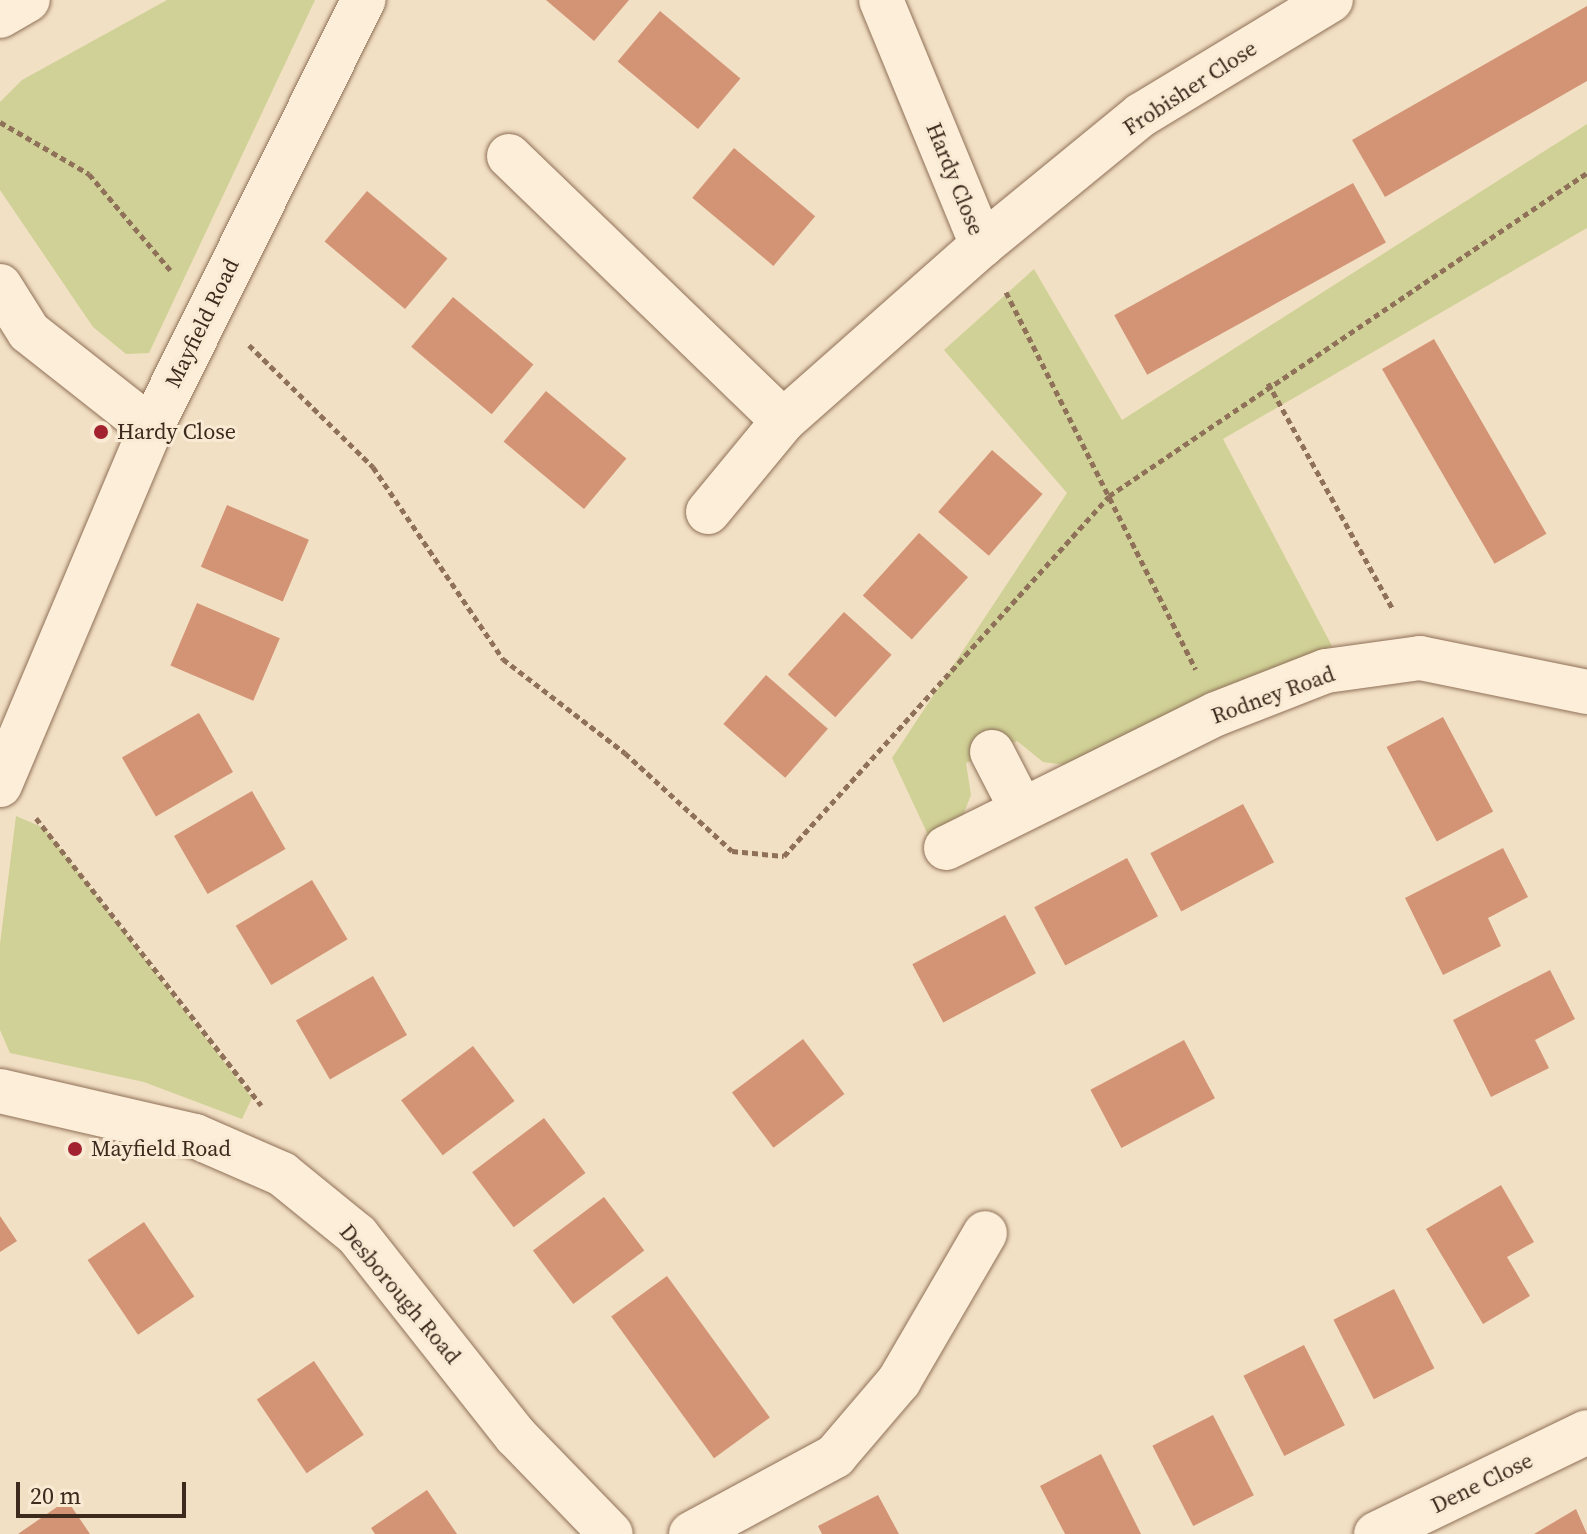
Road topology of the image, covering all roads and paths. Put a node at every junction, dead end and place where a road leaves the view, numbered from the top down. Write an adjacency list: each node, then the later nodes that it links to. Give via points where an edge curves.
1 (28, 0): 5 (street)
2 (363, 0): 11 (street, Mayfield Road)
3 (881, 0): 9 (street, Hardy Close)
4 (1331, 0): 9 (street, Frobisher Close, via 1141,115)
5 (0, 16)
6 (0, 122): 11 (path, via 89,174)
7 (509, 156): 13 (street)
8 (1587, 173): 12 (path)
9 (982, 245): 13 (street, Hardy Close); 15 (path)
10 (0, 286): 14 (street, via 29,332)
11 (206, 313): 14 (street, Mayfield Road); 15 (path, via 231,327 373,467 503,659 625,753 732,851 784,856)
12 (1268, 383): 15 (path); 17 (path)
13 (783, 421): 16 (street, Hardy Close)
14 (151, 428): 21 (street, Mayfield Road)
15 (1109, 496): 19 (path)
16 (708, 512)
17 (1420, 658): 18 (street, Rodney Road); 19 (street, Rodney Road, via 1326,671)
18 (1587, 692)
19 (1216, 714): 22 (street, Rodney Road)
20 (992, 752): 22 (street)
21 (12, 798): 25 (path, via 47,823 285,1137)
22 (1022, 810): 23 (street, Rodney Road)
23 (946, 848)
24 (0, 1091): 25 (street, Desborough Road, via 195,1136)
25 (282, 1174): 28 (street, Desborough Road, via 357,1235 516,1436)
26 (985, 1233): 29 (street, via 899,1381 835,1456)
27 (1587, 1432): 30 (street, Dene Close)
28 (611, 1534)
29 (691, 1534)
30 (1376, 1534)

